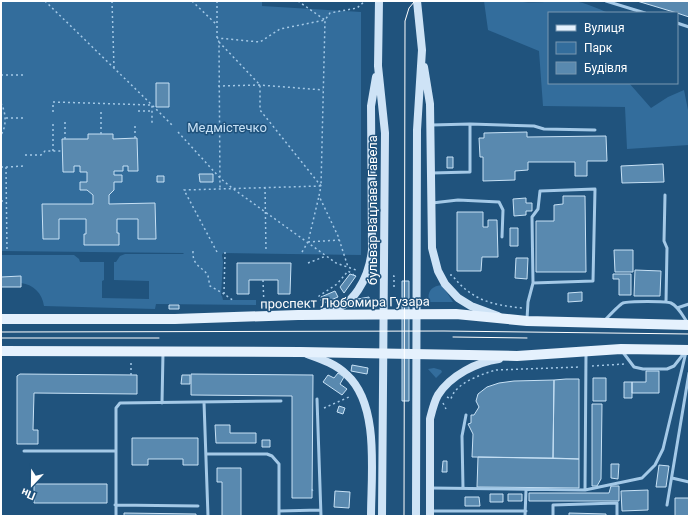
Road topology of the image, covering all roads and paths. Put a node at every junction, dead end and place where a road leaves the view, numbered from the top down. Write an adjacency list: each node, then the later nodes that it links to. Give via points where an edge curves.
1 (45, 1): 19 (path)
2 (112, 1): 19 (path)
3 (192, 1): 13 (path)
4 (217, 1): 13 (path)
5 (298, 1): 11 (path)
6 (365, 1): 11 (path, via 357,8 330,13)
7 (379, 1): 18 (main road, бульвар Вацлава Гавела)
8 (417, 1): 17 (main road)
9 (606, 1): 10 (lane)
10 (642, 12)
11 (325, 20): 15 (path, via 280,29 260,42); 24 (path)
12 (678, 23): 14 (lane)
13 (217, 25): 15 (path)
14 (689, 27)
15 (217, 38): 16 (path)
16 (219, 42): 22 (path); 23 (path)
17 (422, 50): 39 (main road, via 430,104); 139 (main road, via 417,130)
18 (378, 66): 89 (main road, via 371,106 372,250 368,274 362,286 346,303 328,312); 138 (main road, бульвар Вацлава Гавела, via 385,133)
19 (114, 68): 26 (path)
20 (1, 75): 21 (path)
21 (25, 75)
22 (260, 85): 23 (path); 24 (path); 54 (path, via 260,110)
23 (218, 86): 53 (path)
24 (323, 90): 54 (path)
25 (1, 103): 31 (path)
26 (152, 105): 29 (path); 30 (path, via 53,102); 37 (path)
27 (101, 110): 42 (path)
28 (138, 111): 29 (path)
29 (152, 111): 36 (path)
30 (53, 112)
31 (6, 118): 32 (path); 43 (path)
32 (25, 118)
33 (53, 122): 46 (path)
34 (65, 122): 45 (path)
35 (135, 123): 44 (path)
36 (152, 123)
37 (172, 124)
38 (470, 124): 39 (lane); 40 (lane); 52 (lane, via 470,172)
39 (430, 125): 52 (main road)
40 (595, 130)
41 (178, 132): 53 (path)
42 (101, 134)
43 (1, 135)
44 (135, 138)
45 (65, 139)
46 (53, 151): 47 (path); 48 (path, via 45,151 40,155)
47 (62, 151)
48 (25, 154)
49 (25, 166): 51 (path)
50 (1, 167): 51 (path)
51 (6, 167): 61 (path)
52 (430, 173): 62 (main road)
53 (220, 178): 56 (path); 57 (path)
54 (321, 186): 55 (path); 59 (path)
55 (265, 187): 57 (path); 63 (path)
56 (220, 188): 57 (path); 69 (path, via 184,190)
57 (232, 188): 63 (path)
58 (665, 195): 84 (lane)
59 (319, 196): 65 (path); 66 (path)
60 (1, 202): 61 (path)
61 (6, 202): 67 (path)
62 (430, 203): 64 (lane, via 458,200 499,202 502,210); 79 (main road, via 432,248)
63 (265, 211): 66 (path); 71 (path)
64 (502, 237)
65 (340, 240): 66 (path); 75 (path)
66 (308, 242): 72 (path); 73 (path)
67 (7, 251)
68 (192, 251): 81 (path, via 192,258 208,275 210,286)
69 (217, 252)
70 (225, 252): 81 (path)
71 (266, 252)
72 (302, 252)
73 (326, 256): 74 (path); 75 (path)
74 (308, 263)
75 (348, 267): 76 (path)
76 (356, 270)
77 (354, 275): 83 (path, via 348,271 337,284 319,296)
78 (263, 280): 86 (path)
79 (442, 280): 88 (path, via 452,275 472,295 496,305); 91 (main road, via 458,298 471,306)
80 (533, 283): 80 (lane, via 593,282 595,189 540,191 538,209 532,217); 88 (lane)
81 (224, 294): 82 (path)
82 (234, 301)
83 (322, 301)
84 (666, 302): 87 (lane); 93 (lane, via 623,303)
85 (689, 304): 87 (lane)
86 (264, 305)
87 (678, 308): 94 (lane)
88 (527, 309): 92 (lane)
89 (298, 315): 90 (main road, проспект Любомира Гузара, via 174,319); 91 (main road, проспект Любомира Гузара, via 456,314)
90 (1, 319)
91 (508, 319): 92 (main road, проспект Любомира Гузара)
92 (527, 320): 93 (main road, проспект Любомира Гузара)
93 (600, 324): 94 (main road, проспект Любомира Гузара)
94 (689, 325)
95 (621, 350): 96 (main road); 100 (main road); 103 (lane)
96 (688, 350): 103 (lane, via 674,366 667,369 643,369); 124 (lane, via 663,449 655,465 642,478)
97 (1, 351): 98 (main road)
98 (163, 351): 99 (main road); 112 (lane)
99 (300, 352): 101 (main road); 137 (main road, via 336,366 348,376 360,392 367,408 372,441)
100 (586, 352): 101 (main road); 104 (lane)
101 (517, 356): 120 (main road, via 488,361 471,368 438,395 430,419)
102 (131, 363): 106 (path)
103 (632, 363): 104 (path)
104 (587, 366): 109 (path, via 496,370 467,382 452,395); 124 (lane)
105 (689, 373): 118 (lane)
106 (131, 375)
107 (349, 397): 113 (path)
108 (317, 399): 129 (lane)
109 (451, 399)
110 (281, 401): 111 (lane)
111 (204, 402): 112 (lane); 117 (lane)
112 (162, 403): 116 (lane, via 116,406)
113 (324, 408)
114 (466, 416): 121 (lane, via 462,436)
115 (24, 451): 116 (lane)
116 (115, 451): 126 (lane)
117 (206, 454): 130 (lane, via 272,456 279,464); 134 (lane)
118 (672, 478): 119 (lane); 128 (lane)
119 (689, 482)
120 (430, 488): 121 (lane); 132 (main road)
121 (463, 488): 123 (lane)
122 (312, 489): 125 (path)
123 (526, 490): 124 (lane); 131 (lane)
124 (585, 490)
125 (313, 492)
126 (116, 505): 127 (lane); 133 (lane)
127 (198, 506)
128 (668, 506)
129 (320, 510): 130 (lane); 136 (lane)
130 (279, 511): 135 (lane)
131 (526, 511): 132 (lane); 140 (lane)
132 (430, 514)
133 (116, 516)
134 (208, 516)
135 (279, 516)
136 (321, 516)
137 (371, 516)
138 (382, 516)
139 (416, 516)
140 (526, 516)
141 (553, 516): 142 (lane, via 553,505 617,503)
142 (617, 516)

